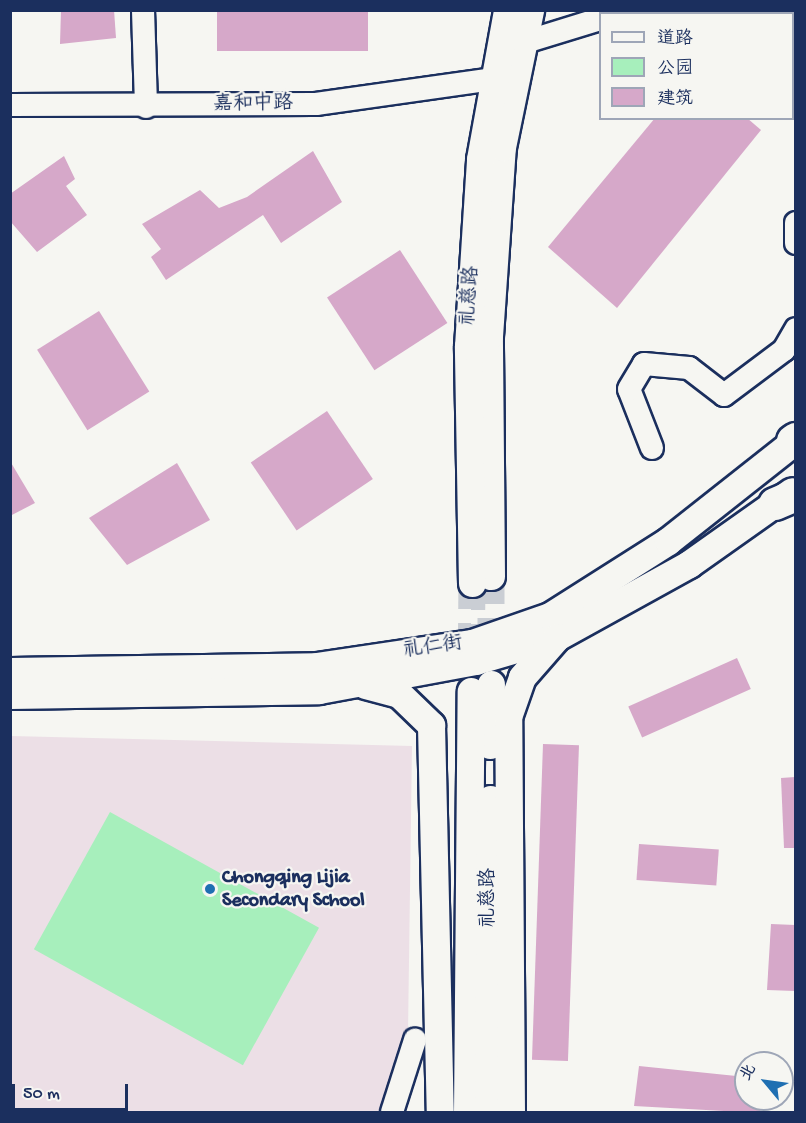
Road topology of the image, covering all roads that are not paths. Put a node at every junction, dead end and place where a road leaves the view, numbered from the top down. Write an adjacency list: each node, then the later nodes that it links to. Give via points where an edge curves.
1 (143, 10): 8 (street)
2 (507, 10): 6 (main road, 礼慈路)
3 (530, 10): 5 (main road, 礼慈路)
4 (599, 19): 5 (street)
5 (522, 43): 6 (main road, 礼慈路, via 502,147 489,336 481,580 468,346 480,159)
6 (494, 79): 8 (street, 嘉和中路, via 316,104)
7 (10, 105): 8 (street, 嘉和中路)
8 (146, 107)
9 (795, 223): 10 (street)
10 (795, 243)
11 (795, 329): 13 (street, via 784,350 724,395 689,368 644,364 629,389)
12 (795, 440): 16 (main road, 礼仁街, via 668,541 560,610 472,643 316,666)
13 (652, 448)
14 (789, 496): 15 (main road, 礼仁街, via 689,564)
15 (558, 637): 17 (main road, 礼仁街, via 475,661); 24 (main road, via 522,677 508,717)
16 (10, 671)
17 (358, 683): 18 (main road, 礼仁街, via 319,690); 21 (main road, via 399,694 431,725)
18 (10, 695)
19 (415, 1040): 20 (street)
20 (392, 1113)
21 (440, 1113)
22 (467, 1113): 23 (main road, 礼慈路, via 481,688)
23 (488, 1113)
24 (510, 1113)

